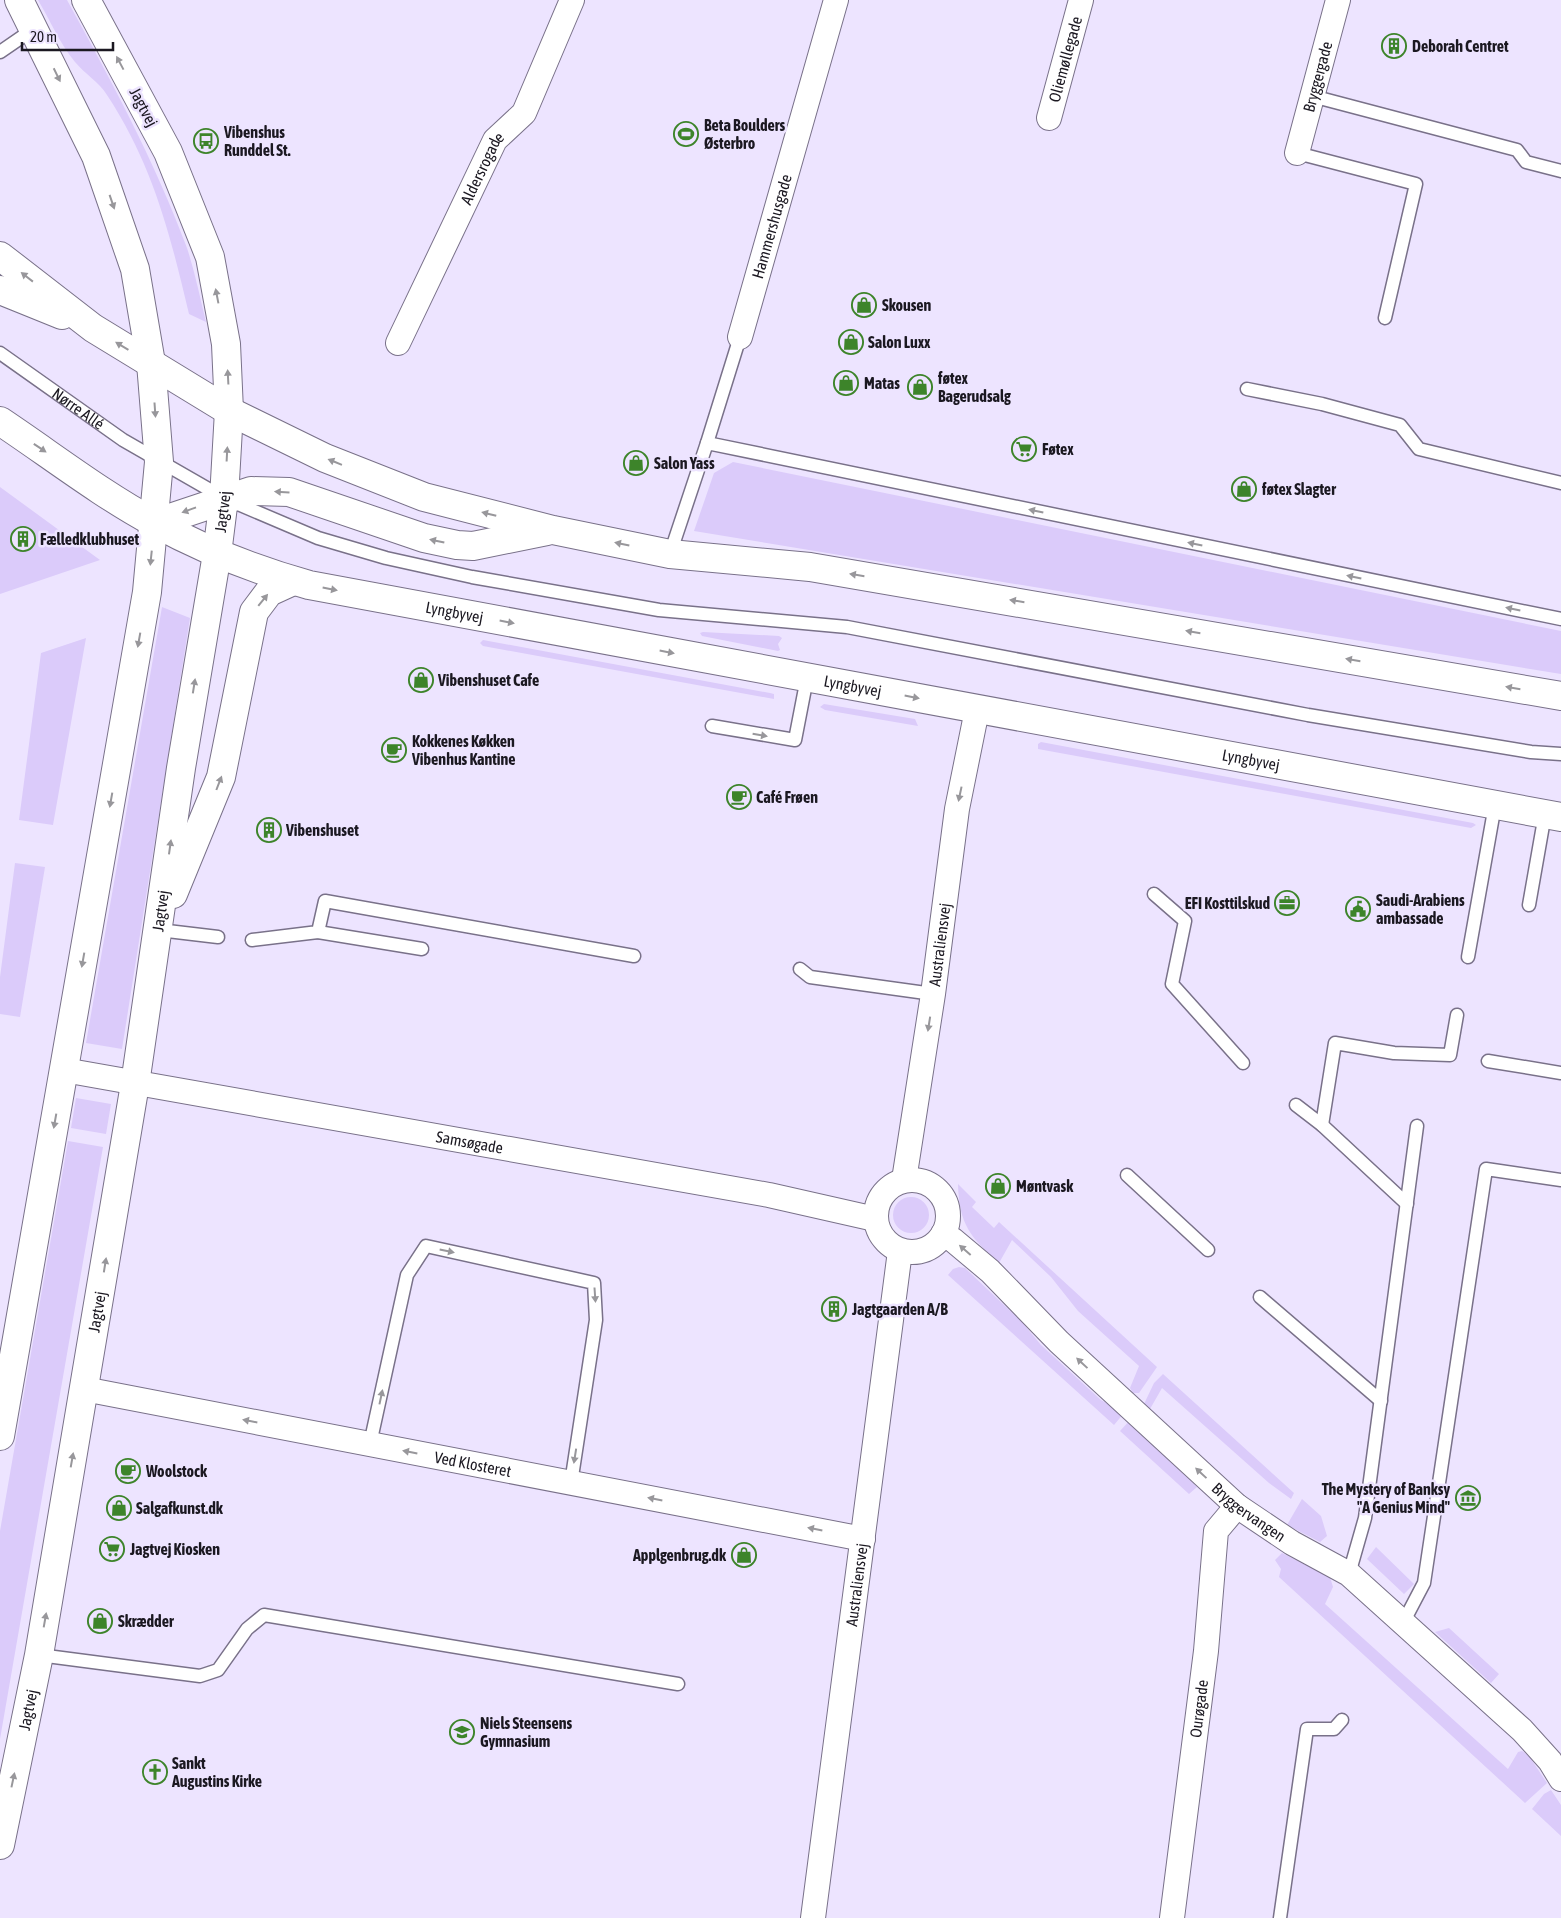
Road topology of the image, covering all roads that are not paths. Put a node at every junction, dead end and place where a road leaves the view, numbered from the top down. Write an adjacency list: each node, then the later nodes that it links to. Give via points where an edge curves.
1 (19, 0): 7 (street)
2 (86, 0): 22 (street, Jagtvej, one-way to 2, via 226,344 210,257 168,152)
3 (572, 0): 18 (street, Aldersrogade, via 524,113 495,140)
4 (836, 0): 17 (street, Hammershusgade)
5 (1081, 0): 10 (street, Oliemøllegade)
6 (1338, 0): 9 (street, Bryggergade)
7 (35, 28): 8 (lane); 20 (street, one-way to 20, via 96,156 135,269)
8 (0, 52)
9 (1312, 96): 11 (street, Bryggergade); 12 (lane, via 1517,150 1526,162)
10 (1049, 118)
11 (1296, 153): 15 (lane, via 1416,184)
12 (1561, 171)
13 (0, 256): 16 (street, one-way to 13)
14 (0, 290): 16 (street)
15 (1385, 318)
16 (93, 328): 20 (street, one-way to 16)
17 (740, 337): 24 (lane)
18 (398, 343)
19 (0, 353): 25 (lane, Nørre Allé)
20 (151, 363): 22 (street); 25 (street, one-way to 25)
21 (1247, 389): 26 (lane, via 1322,404 1400,425 1419,449)
22 (229, 410): 27 (street, Jagtvej, one-way to 22); 29 (street, one-way to 22, via 424,497 325,458)
23 (0, 421): 28 (street, one-way to 28, via 100,490)
24 (707, 443): 31 (lane); 33 (lane, one-way to 24)
25 (159, 462): 27 (lane, Nørre Allé); 28 (street)
26 (1561, 483)
27 (224, 498): 28 (street, one-way to 28); 29 (street, one-way to 27, via 473,546 457,545 424,538 289,492 250,491); 30 (street, Jagtvej); 38 (lane, via 318,538 386,558 472,577 659,610 847,627 1308,715 1531,752)
28 (155, 523): 30 (street, Lyngbyvej); 55 (street, one-way to 55, via 147,592)
29 (553, 530): 31 (street, one-way to 29)
30 (217, 554): 32 (street, Lyngbyvej); 43 (street, Jagtvej, one-way to 30, via 181,768)
31 (670, 554): 35 (street, one-way to 31, via 810,567)
32 (294, 581): 34 (street, Lyngbyvej, one-way to 34); 43 (street, one-way to 32, via 221,777 254,612 269,592)
33 (1561, 619)
34 (807, 678): 36 (street, Lyngbyvej, one-way to 36); 37 (lane, one-way to 34, via 795,740)
35 (1561, 696)
36 (978, 710): 39 (street, Lyngbyvej); 51 (street, Australiensvej, one-way to 51, via 957,809)
37 (712, 726)
38 (1561, 754)
39 (1495, 805): 40 (street, Lyngbyvej); 49 (lane)
40 (1553, 815): 42 (lane)
41 (1154, 894): 54 (lane, via 1185,921 1172,984)
42 (1529, 905)
43 (159, 930): 45 (lane); 57 (street, Jagtvej)
44 (318, 932): 46 (lane); 47 (lane); 48 (lane, via 325,901)
45 (218, 937)
46 (252, 940)
47 (422, 950)
48 (634, 956)
49 (1468, 957)
50 (800, 969): 51 (lane, via 810,978)
51 (933, 994): 62 (street, Australiensvej, one-way to 62)
52 (1457, 1015): 59 (lane, via 1450,1055 1394,1053 1335,1043)
53 (1488, 1061): 56 (lane)
54 (1243, 1063)
55 (64, 1070): 57 (street, Samsøgade); 72 (street, one-way to 72)
56 (1561, 1073)
57 (135, 1084): 65 (street, Samsøgade, via 769,1195); 70 (street, Jagtvej, one-way to 57)
58 (1296, 1105): 59 (lane)
59 (1322, 1124): 64 (lane)
60 (1418, 1126): 64 (lane)
61 (1127, 1175): 67 (lane)
62 (904, 1180): 65 (street, via 883,1194 876,1206); 66 (street, via 919,1180 933,1186 943,1197 948,1211)
63 (1561, 1180): 78 (lane, via 1486,1169 1424,1583)
64 (1407, 1204): 71 (lane)
65 (875, 1219): 68 (street, via 885,1241)
66 (943, 1234): 68 (street, via 932,1247 919,1252); 75 (street, Bryggervangen, one-way to 66, via 1059,1342 990,1272)
67 (1208, 1250)
68 (900, 1251): 76 (street, Australiensvej)
69 (1260, 1297): 71 (lane)
70 (84, 1389): 73 (street, Ved Klosteret, one-way to 70); 79 (street, Jagtvej, one-way to 70)
71 (1381, 1401): 77 (lane, via 1365,1518)
72 (0, 1436)
73 (370, 1444): 74 (street, Ved Klosteret, one-way to 73); 74 (lane, one-way to 74, via 407,1275 426,1246 594,1283 596,1320)
74 (571, 1483): 76 (street, Ved Klosteret, one-way to 74)
75 (1237, 1506): 77 (street, Bryggervangen, via 1292,1543); 85 (street, Ourøgade, via 1216,1531 1206,1651)
76 (863, 1539): 84 (street, Australiensvej)
77 (1348, 1574): 78 (street, Bryggervangen)
78 (1403, 1623): 82 (street, Bryggervangen, via 1522,1730 1550,1761)
79 (39, 1656): 80 (lane, via 200,1676 218,1670 248,1629 264,1615); 83 (street, Jagtvej, one-way to 79)
80 (678, 1684)
81 (1342, 1720): 86 (lane, via 1334,1729 1307,1729)
82 (1561, 1779)
83 (0, 1845)
84 (813, 1918)
85 (1172, 1918)
86 (1280, 1918)

